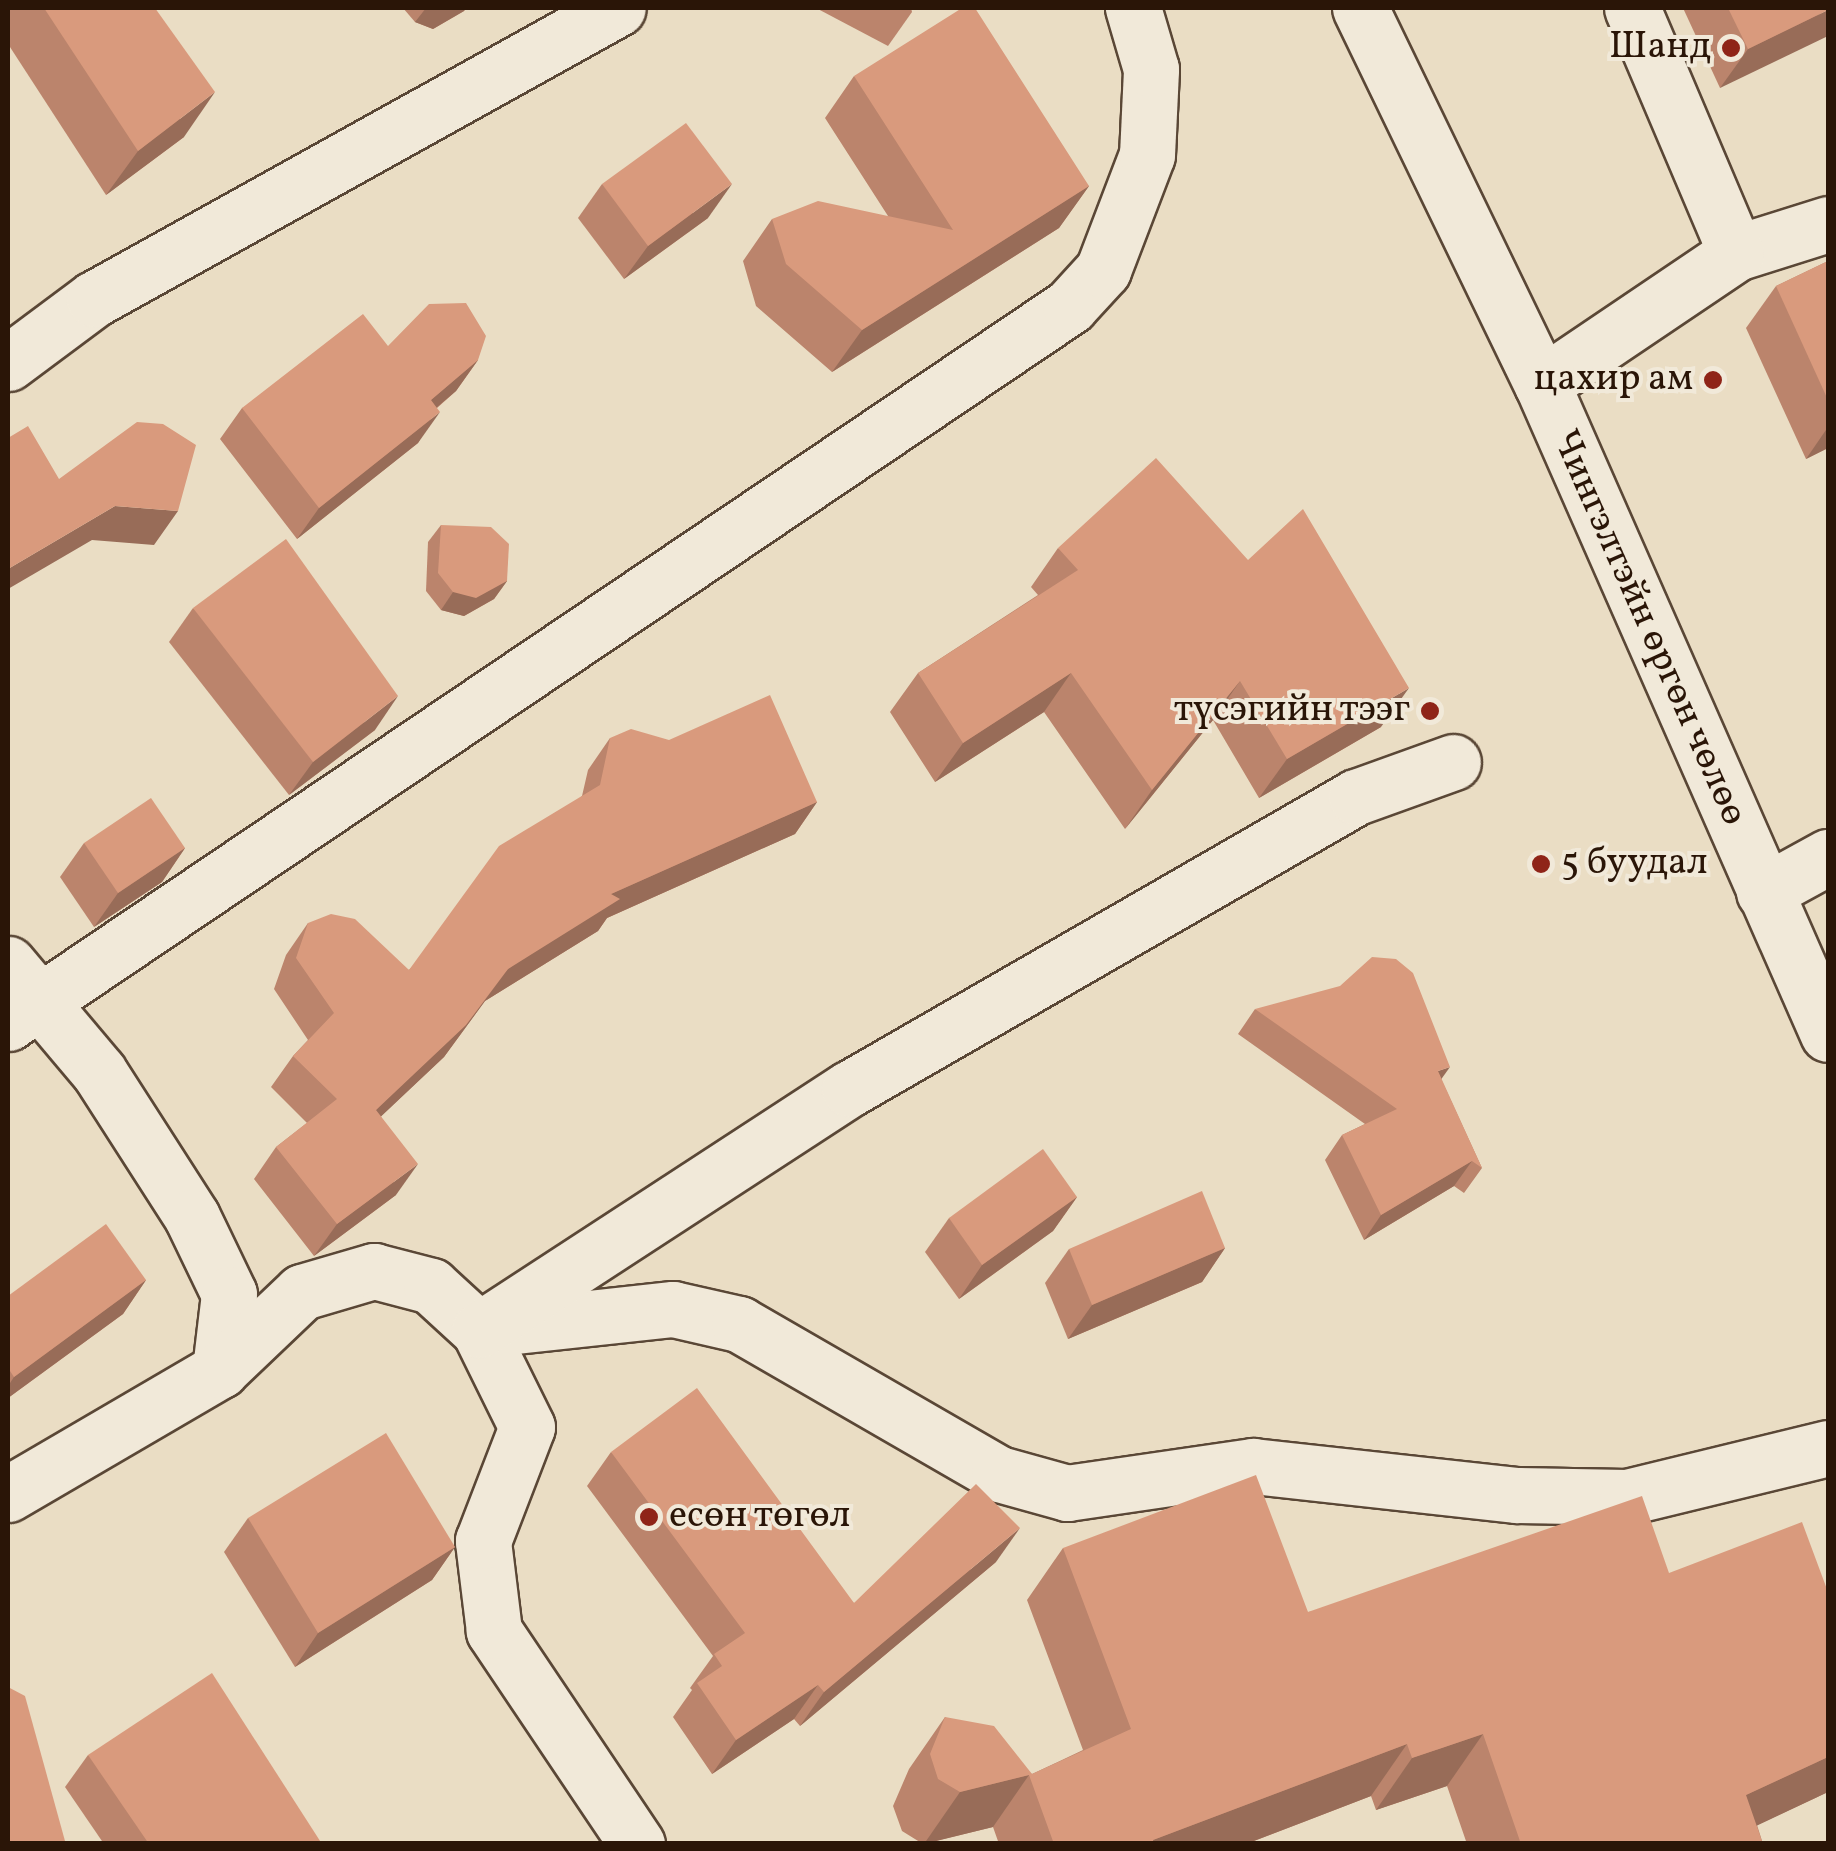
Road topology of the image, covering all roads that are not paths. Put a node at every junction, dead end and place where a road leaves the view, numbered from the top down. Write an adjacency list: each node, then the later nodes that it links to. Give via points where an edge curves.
1 (618, 8): 7 (street, via 94,300)
2 (1132, 8): 12 (street, via 1151,69 1147,155 1103,270 1070,306)
3 (1360, 8): 8 (street, Чингэлтэйн өргөн чөлөө)
4 (1632, 8): 6 (street)
5 (1828, 224): 6 (street)
6 (1736, 253): 8 (street)
7 (8, 363)
8 (1542, 384): 11 (street, Чингэлтэйн өргөн чөлөө)
9 (1453, 762): 14 (street, via 1356,797 849,1089)
10 (1828, 857): 11 (street)
11 (1764, 892): 13 (street, Чингэлтэйн өргөн чөлөө)
12 (17, 996): 15 (street, via 99,1072 192,1217 229,1294)
13 (1828, 1034)
14 (478, 1330): 15 (street, via 431,1286 374,1271 302,1292); 16 (street, via 706,1314 788,1346 999,1474 1067,1492 1254,1466 1517,1495 1626,1496); 18 (street, via 526,1427 482,1542 494,1631)
15 (220, 1370): 17 (street)
16 (1828, 1448)
17 (8, 1494)
18 (637, 1844)

